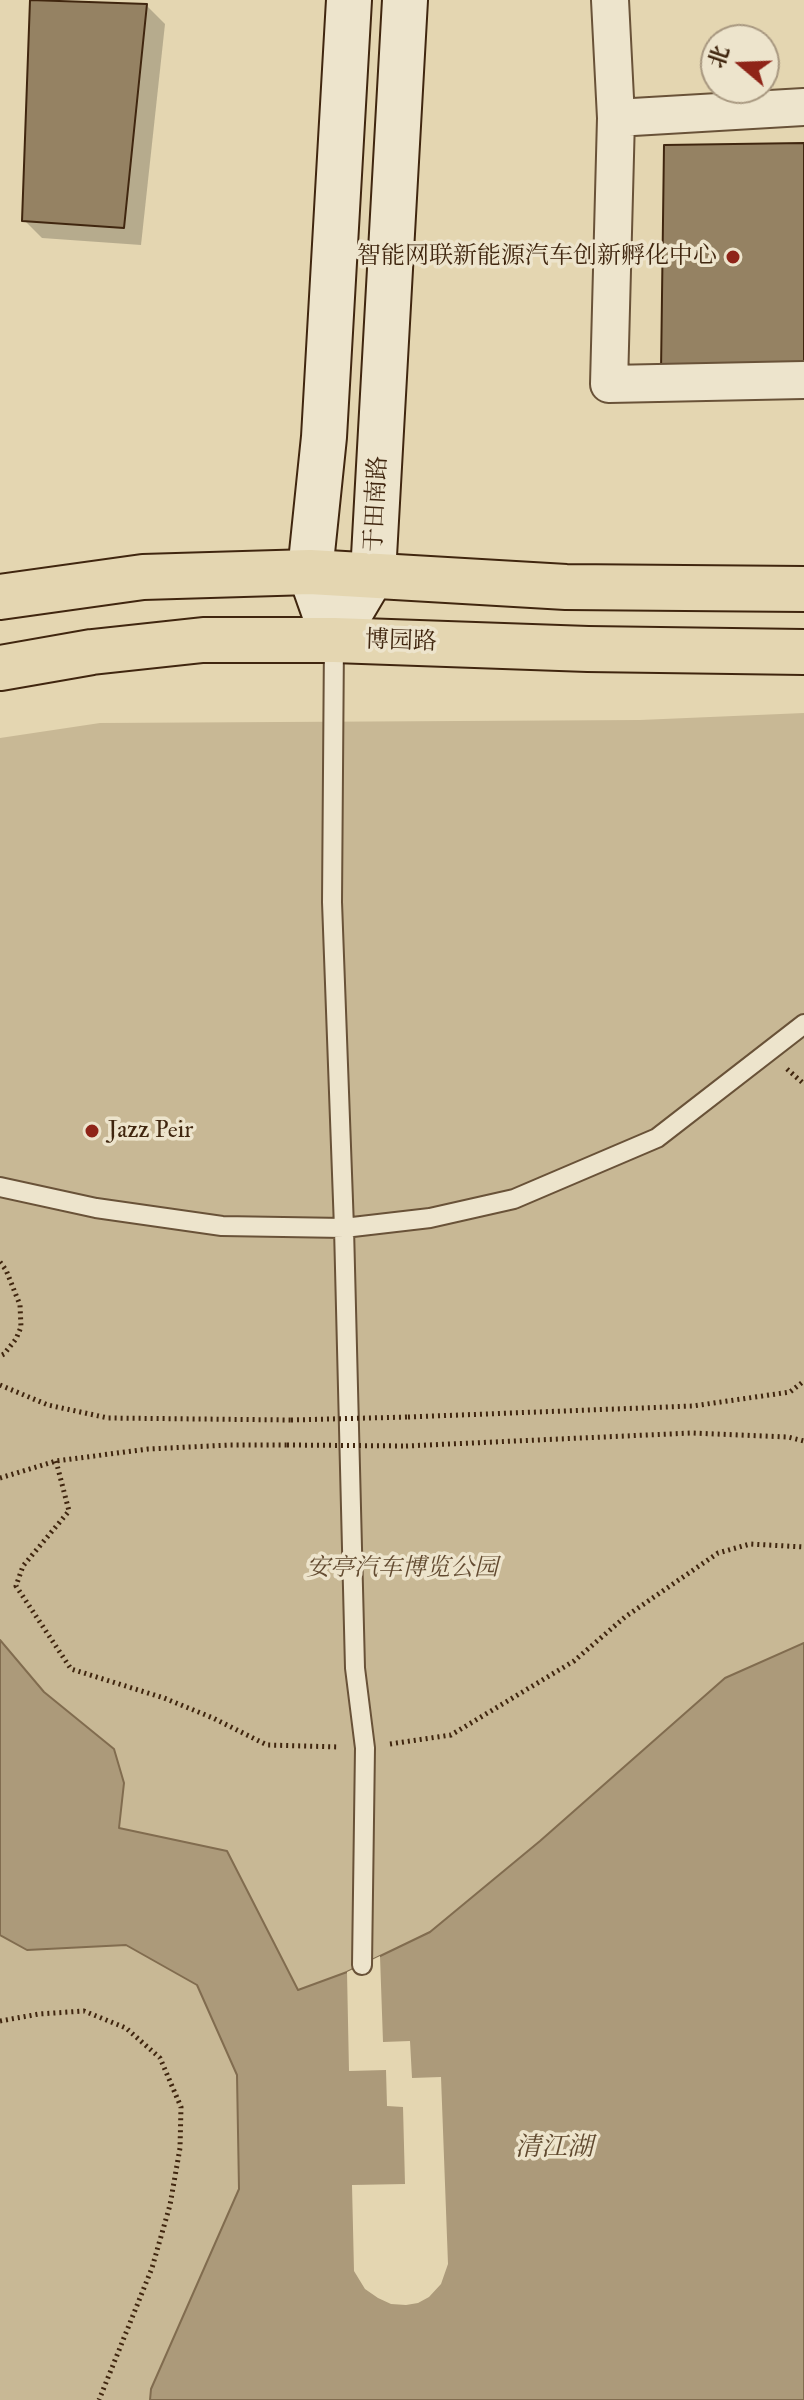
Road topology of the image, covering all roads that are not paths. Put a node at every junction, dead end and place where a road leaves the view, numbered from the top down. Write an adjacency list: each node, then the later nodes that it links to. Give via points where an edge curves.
1 (349, 0): 7 (street, via 324,437)
2 (405, 0): 8 (street, 于田南路)
3 (610, 0): 5 (street)
4 (804, 107): 5 (street)
5 (616, 118): 6 (street, via 609,384)
6 (804, 380)
7 (310, 572): 8 (main road); 10 (main road, via 143,577); 11 (street)
8 (373, 574): 9 (main road, via 566,587); 11 (street, 于田南路)
9 (804, 589)
10 (0, 597)
11 (334, 640): 12 (main road, 博园路); 13 (main road, 博园路, via 203,640); 16 (lane, via 332,902)
12 (804, 652)
13 (0, 668)
14 (804, 1024): 16 (lane, via 657,1138 514,1199 430,1218)
15 (0, 1187): 16 (lane, via 96,1208 222,1226)
16 (344, 1228): 17 (lane, via 355,1668 365,1748)
17 (362, 1965)

